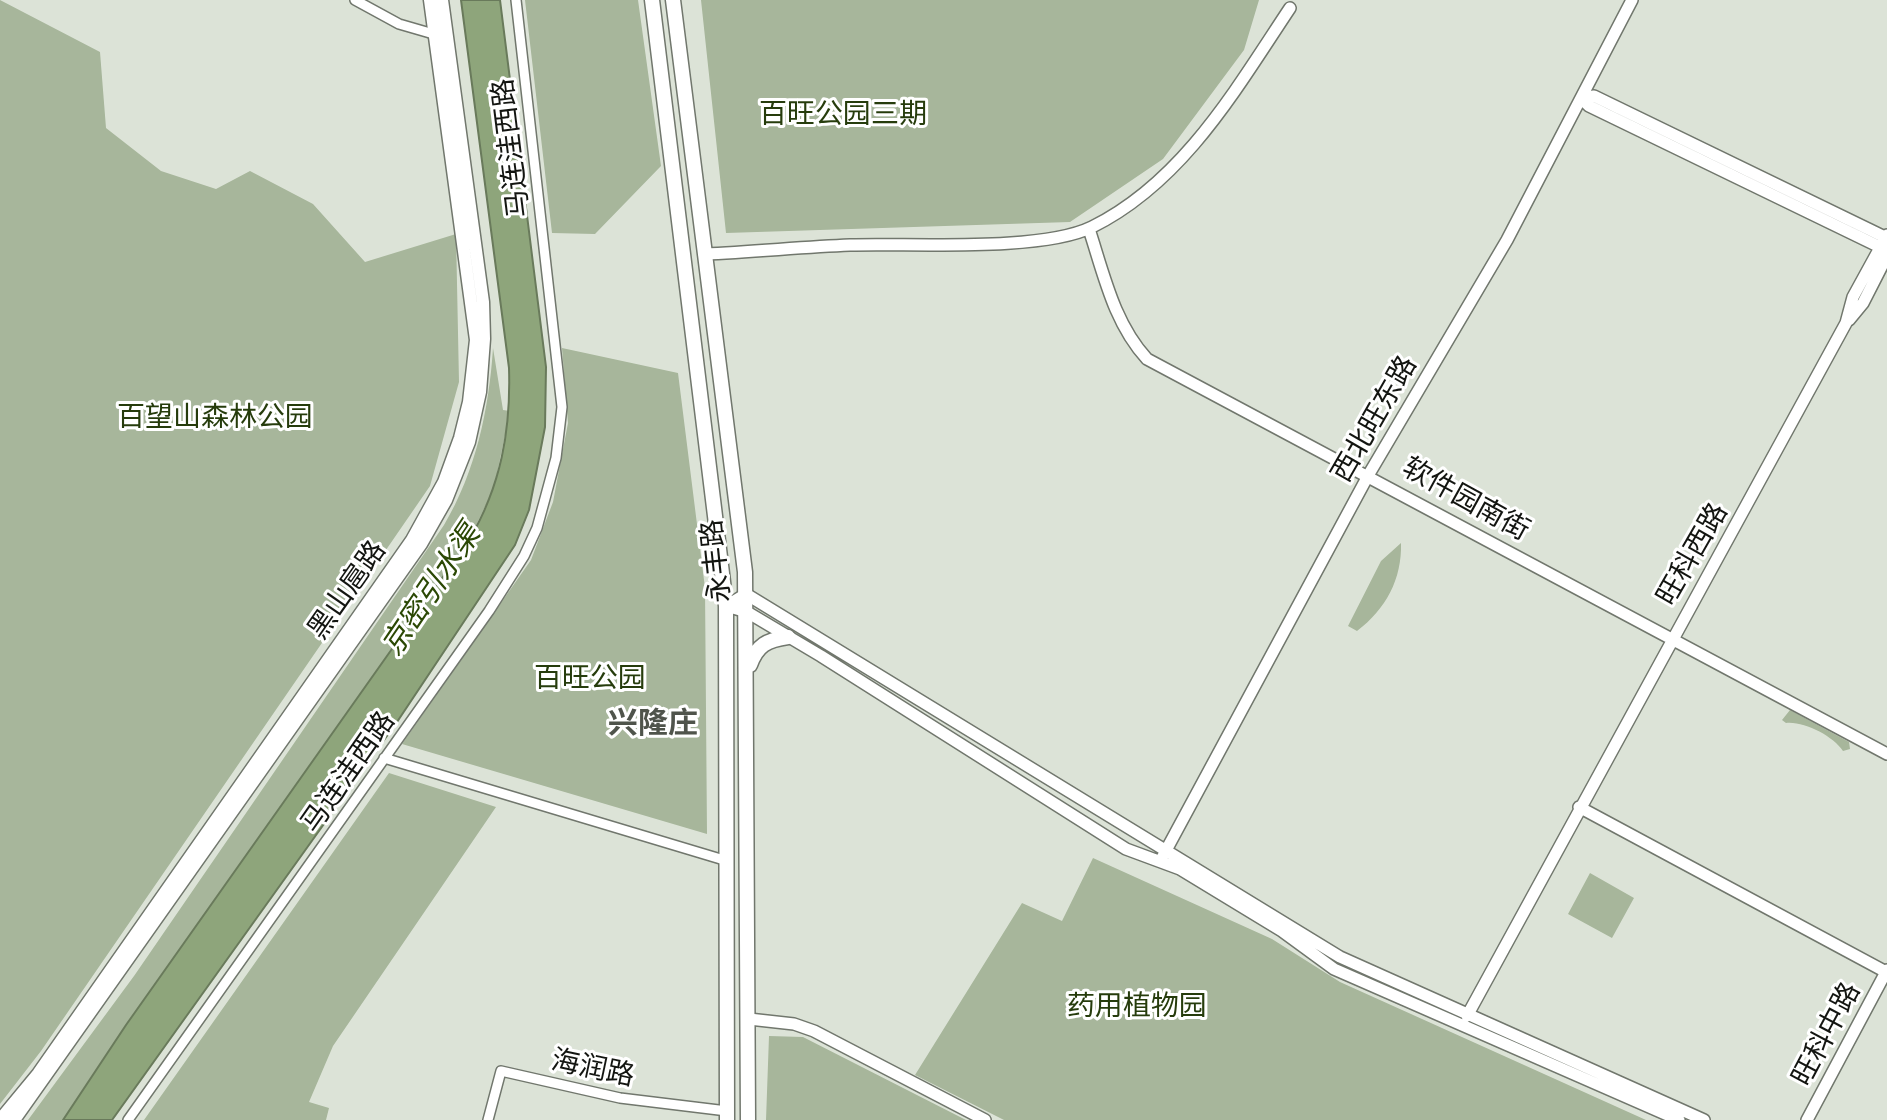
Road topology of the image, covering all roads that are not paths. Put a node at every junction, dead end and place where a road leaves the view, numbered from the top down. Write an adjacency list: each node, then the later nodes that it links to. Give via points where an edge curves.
1 (355, 0): 9 (street, via 399,24)
2 (430, 0): 9 (main road, 黑山扈路)
3 (442, 0): 9 (main road, 黑山扈路)
4 (516, 0): 22 (street, 马连洼西路, via 561,380 556,458 541,517 524,556)
5 (652, 0): 16 (main road, 永丰路)
6 (673, 0): 13 (main road, 永丰路)
7 (1632, 0): 10 (street, 西北旺东路)
8 (1290, 8): 11 (street, via 1231,97 1177,165)
9 (442, 35): 31 (main road, 黑山扈路, via 476,321 469,402 444,482 351,627 38,1074); 32 (main road, 黑山扈路, via 485,320 480,392 458,472 421,544)
10 (1581, 98): 12 (street, via 1594,96); 14 (street, 西北旺东路, via 1507,240)
11 (1089, 229): 13 (street, via 1034,241); 14 (street, 软件园南街, via 1119,319 1147,359)
12 (1886, 244): 19 (street, 旺科西路, via 1863,303 1846,323)
13 (704, 254): 15 (main road, 永丰路)
14 (1369, 474): 19 (street, 软件园南街); 24 (street, 西北旺东路)
15 (746, 594): 16 (street); 17 (main road, 永丰路); 24 (street)
16 (726, 606): 17 (street); 25 (main road, 永丰路)
17 (747, 612): 18 (street); 20 (main road, 永丰路)
18 (788, 637): 20 (main road, via 759,647); 26 (street, via 1126,849)
19 (1672, 639): 21 (street, 软件园南街); 23 (street, 旺科西路)
20 (746, 677): 29 (main road, 永丰路)
21 (1887, 754)
22 (384, 758): 25 (street); 33 (street, 马连洼西路)
23 (1579, 807): 27 (street); 28 (street, 旺科西路)
24 (1165, 852): 26 (street, 西北旺东路); 28 (street, via 1340,957)
25 (724, 860): 30 (main road, 永丰路)
26 (1158, 863): 37 (street, via 1180,869 1334,969)
27 (1886, 971): 39 (street, 旺科中路)
28 (1467, 1016): 38 (street)
29 (749, 1019): 35 (main road, 永丰路); 36 (street, via 814,1031)
30 (727, 1115): 34 (street, 海润路, via 501,1071)
31 (0, 1120)
32 (14, 1120)
33 (128, 1120)
34 (488, 1120)
35 (748, 1120)
36 (985, 1120)
37 (1679, 1120)
38 (1704, 1120)
39 (1807, 1120)

